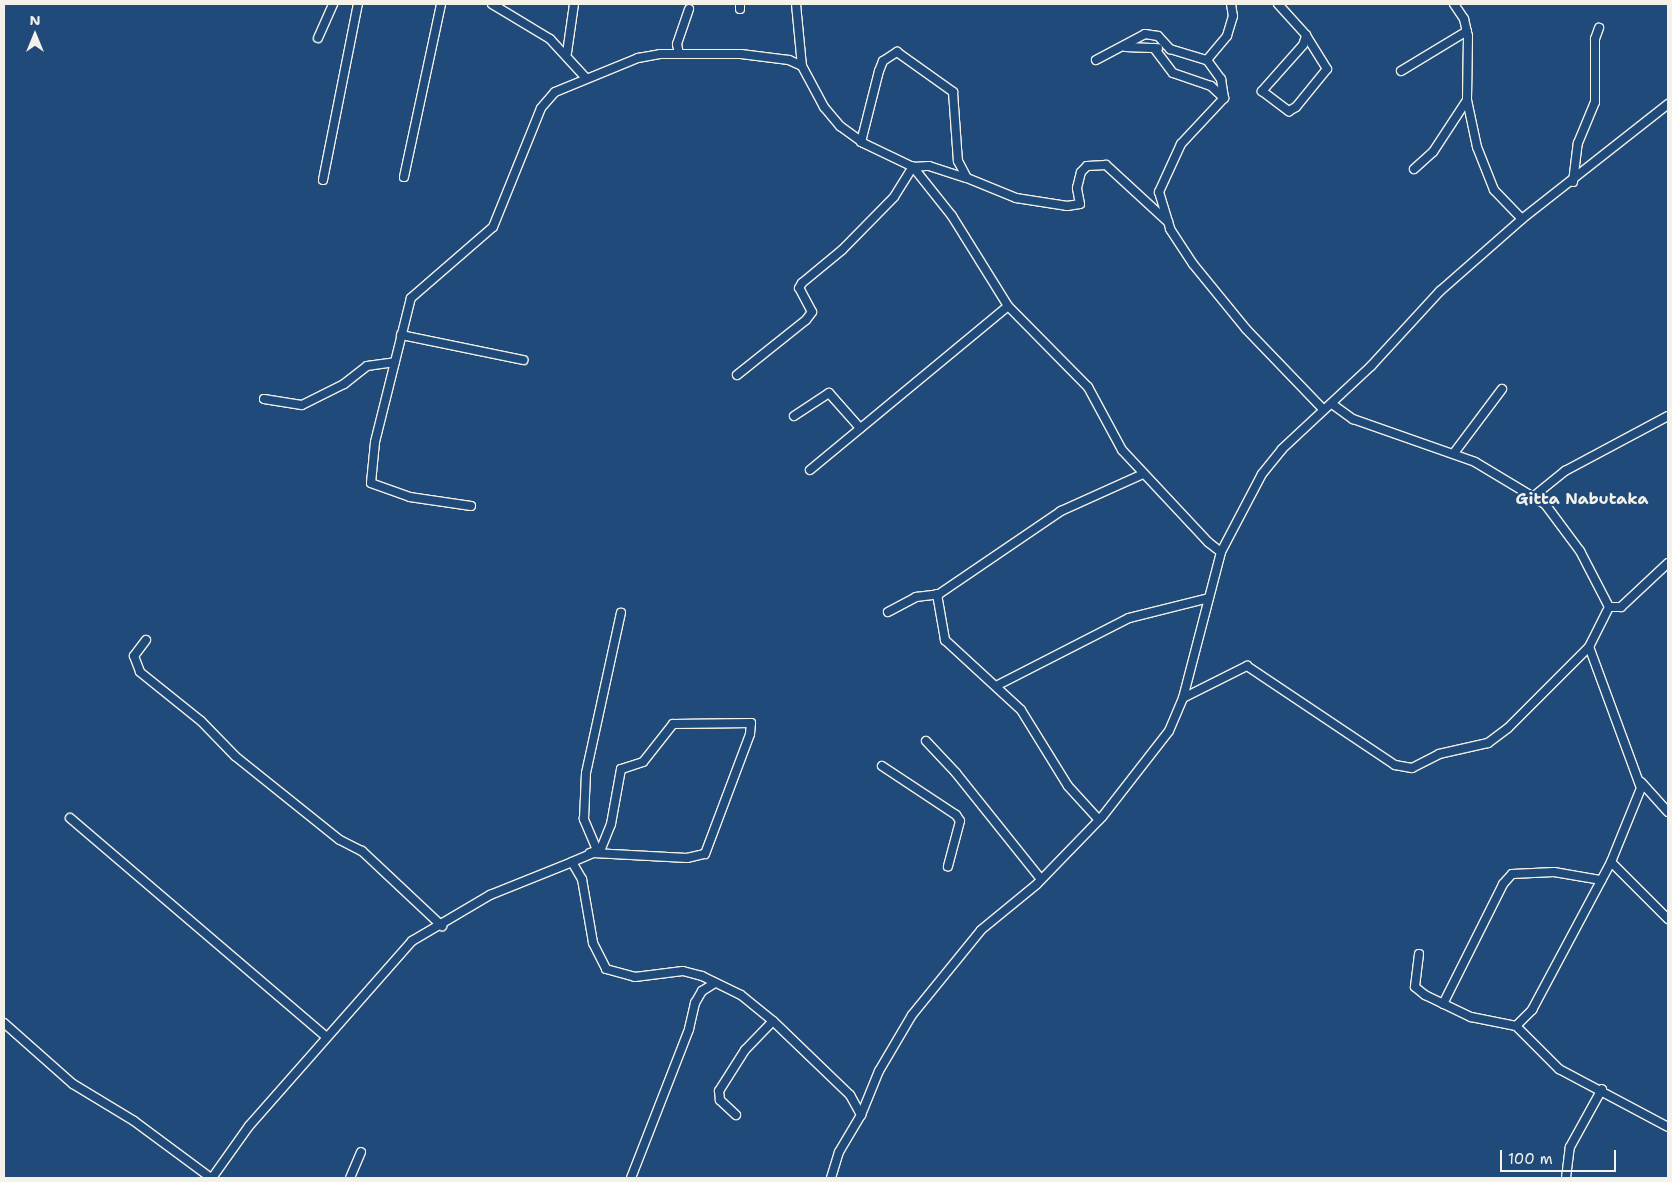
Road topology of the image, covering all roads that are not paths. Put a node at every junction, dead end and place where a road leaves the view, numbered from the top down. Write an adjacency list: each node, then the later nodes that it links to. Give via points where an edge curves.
1 (333, 4): 14 (street)
2 (358, 4): 35 (street)
3 (441, 4): 33 (street)
4 (492, 4): 19 (street)
5 (574, 4): 19 (street)
6 (796, 4): 18 (street)
7 (1231, 4): 23 (street, via 1233,16 1226,36)
8 (1278, 4): 13 (street)
9 (1454, 4): 12 (street)
10 (689, 9): 20 (street, via 679,36)
11 (1599, 28): 36 (street, via 1594,39 1595,102 1578,143)
12 (1467, 31): 25 (street); 28 (street)
13 (1306, 36): 13 (street, via 1303,45 1262,91 1289,111 1296,107 1326,68)
14 (318, 38)
15 (1125, 47): 16 (street); 17 (street, via 1146,34 1158,36); 22 (street)
16 (1154, 48): 17 (street); 27 (street, via 1173,73 1211,86)
17 (1170, 49): 23 (street)
18 (799, 52): 21 (street); 24 (street)
19 (567, 53): 26 (street)
20 (679, 54): 21 (street, via 742,54); 26 (street, via 638,58)
21 (789, 60): 24 (street)
22 (1096, 60)
23 (1207, 60): 27 (street, via 1221,79)
24 (802, 66): 30 (street, via 824,107 840,126)
25 (1401, 71)
26 (585, 77): 42 (street, via 555,92 541,108 493,227 415,291)
27 (1224, 98): 37 (street, via 1181,144)
28 (1467, 100): 32 (street, via 1433,152); 39 (street, via 1477,147 1494,190)
29 (1668, 104): 36 (street)
30 (861, 142): 31 (street); 34 (street, via 870,117 879,71 884,61 897,52 953,92 958,161)
31 (913, 167): 34 (street, via 929,166); 41 (street, via 952,216); 45 (street, via 894,197 842,250 802,283 799,288 812,312 806,320)
32 (1414, 169)
33 (404, 177)
34 (967, 178): 38 (street, via 1016,198 1067,206 1080,204 1077,188 1081,172 1087,166 1106,165)
35 (323, 180)
36 (1573, 182): 39 (street)
37 (1159, 192): 38 (street); 40 (street)
38 (1147, 203): 40 (street)
39 (1522, 219): 48 (street, via 1440,291)
40 (1168, 222): 49 (street, via 1193,264 1235,315)
41 (1008, 306): 52 (street); 55 (street, via 1088,387 1115,441)
42 (401, 335): 43 (street); 44 (street)
43 (523, 360)
44 (395, 362): 47 (street, via 367,366 344,384 302,405); 57 (street, via 375,442 371,483 401,495)
45 (737, 375)
46 (1502, 388): 53 (street)
47 (264, 399)
48 (1332, 404): 49 (street); 53 (street, via 1353,419)
49 (1324, 410): 58 (street, via 1262,474)
50 (794, 416): 52 (street, via 829,393)
51 (1668, 416): 56 (street, via 1565,471)
52 (860, 428): 54 (street)
53 (1454, 453): 56 (street)
54 (810, 470)
55 (1143, 474): 58 (street); 60 (street, via 1061,511)
56 (1534, 496): 62 (street, via 1564,524)
57 (471, 506)
58 (1221, 552): 61 (street)
59 (1668, 564): 62 (street, via 1621,607)
60 (937, 594): 63 (street, via 916,597); 67 (street, via 945,640)
61 (1209, 598): 67 (street, via 1129,618); 68 (street)
62 (1609, 607): 66 (street)
63 (888, 612)
64 (621, 613): 75 (street, via 586,773 584,819)
65 (146, 640): 82 (street, via 134,656 140,672 201,721 236,756 340,840 362,851)
66 (1589, 647): 68 (street, via 1493,741 1439,754 1412,768 1395,765 1246,666); 71 (street)
67 (996, 686): 74 (street, via 1032,723 1068,786)
68 (1183, 698): 74 (street, via 1159,747)
69 (926, 742): 79 (street, via 956,772)
70 (882, 766): 78 (street, via 956,815 960,821)
71 (1641, 782): 72 (street); 77 (street, via 1640,793)
72 (1668, 812)
73 (70, 818): 89 (street)
74 (1099, 820): 79 (street)
75 (594, 852): 75 (street, via 687,858 705,854 750,734 751,723 673,724 643,762 622,769 611,824); 76 (street)
76 (572, 862): 82 (street, via 490,895); 84 (street, via 582,879 594,943 606,969 635,977 683,971)
77 (1611, 862): 80 (street); 81 (street)
78 (948, 866)
79 (1040, 880): 92 (street, via 981,930 912,1015 880,1070)
80 (1601, 880): 85 (street, via 1554,872 1512,874 1503,884); 88 (street, via 1532,1010)
81 (1668, 919)
82 (442, 926): 89 (street, via 401,951)
83 (1418, 954): 85 (street, via 1415,987)
84 (715, 983): 86 (street, via 741,995); 97 (street, via 702,991 695,1003 689,1028)
85 (1443, 1004): 88 (street, via 1471,1017)
86 (773, 1021): 91 (street, via 744,1050 719,1091 720,1100); 92 (street, via 850,1094)
87 (4, 1023): 95 (street, via 72,1084 134,1120)
88 (1516, 1026): 90 (street, via 1559,1069)
89 (326, 1036): 95 (street, via 238,1139)
90 (1602, 1089): 93 (street); 99 (street, via 1570,1148)
91 (736, 1115)
92 (861, 1115): 98 (street, via 839,1152)
93 (1668, 1127)
94 (361, 1152): 96 (street)
95 (211, 1178)
96 (350, 1178)
97 (632, 1178)
98 (831, 1178)
99 (1566, 1178)

